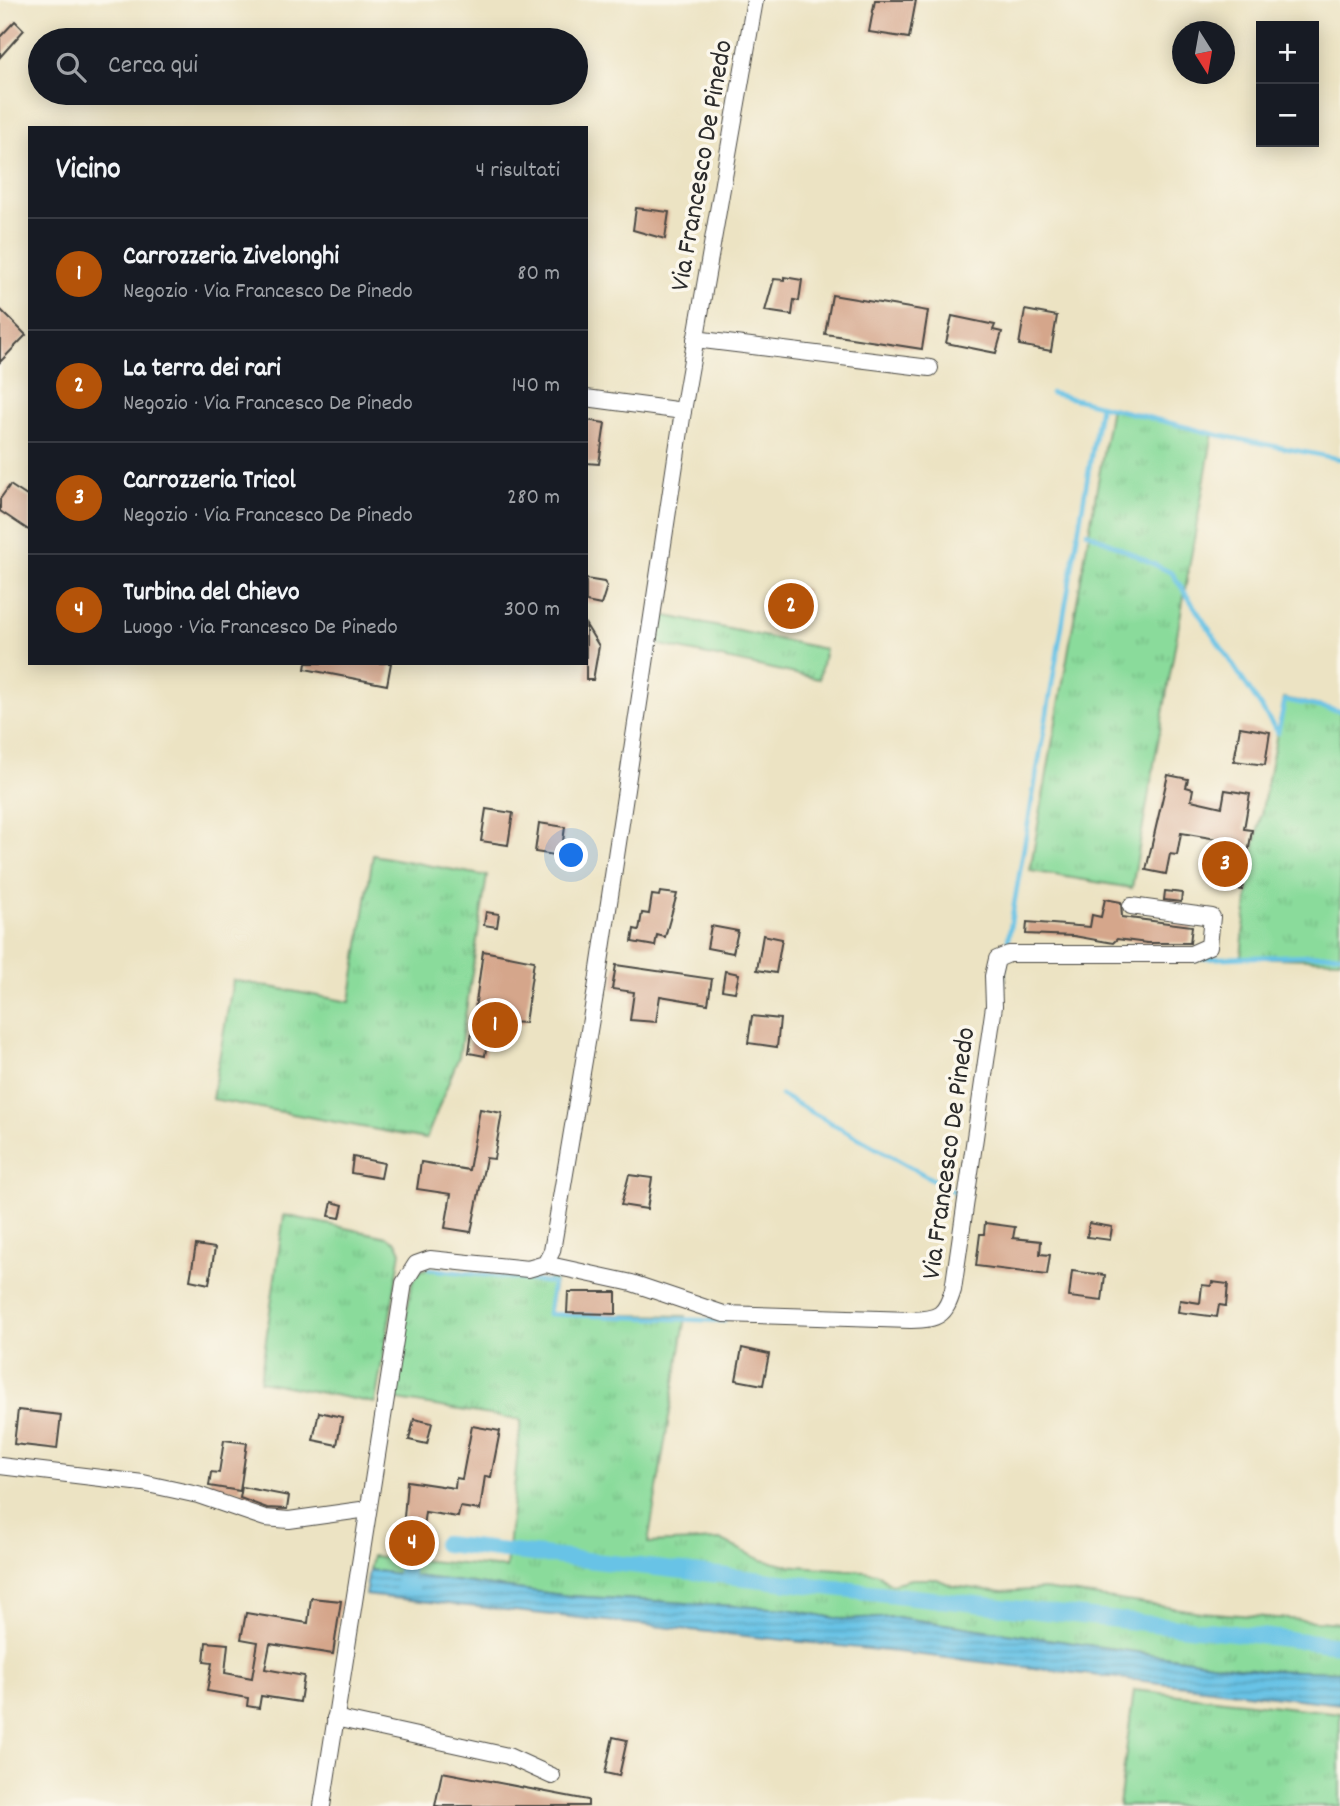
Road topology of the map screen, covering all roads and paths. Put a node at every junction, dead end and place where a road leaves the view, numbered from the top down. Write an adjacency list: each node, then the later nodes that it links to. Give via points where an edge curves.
1 (755, 0): 2 (street, Via Francesco De Pinedo)
2 (695, 339): 3 (street); 5 (street, Via Francesco De Pinedo)
3 (930, 368)
4 (588, 398): 5 (street)
5 (682, 411): 7 (street, Via Francesco De Pinedo, via 596,989 552,1251)
6 (1131, 906): 7 (street, Via Francesco De Pinedo, via 1212,917 1209,946 1191,954 1009,954 997,959 994,1006 947,1310 911,1320 724,1314 632,1283)
7 (545, 1264): 9 (street, Via Francesco De Pinedo, via 528,1269 430,1259 416,1264 404,1283)
8 (0, 1466): 9 (street, via 143,1483 198,1495 265,1518 289,1520)
9 (368, 1509): 10 (street, Via Francesco De Pinedo)
10 (335, 1718): 11 (street, via 508,1756); 12 (street, Via Francesco De Pinedo)
11 (552, 1776)
12 (321, 1806)

